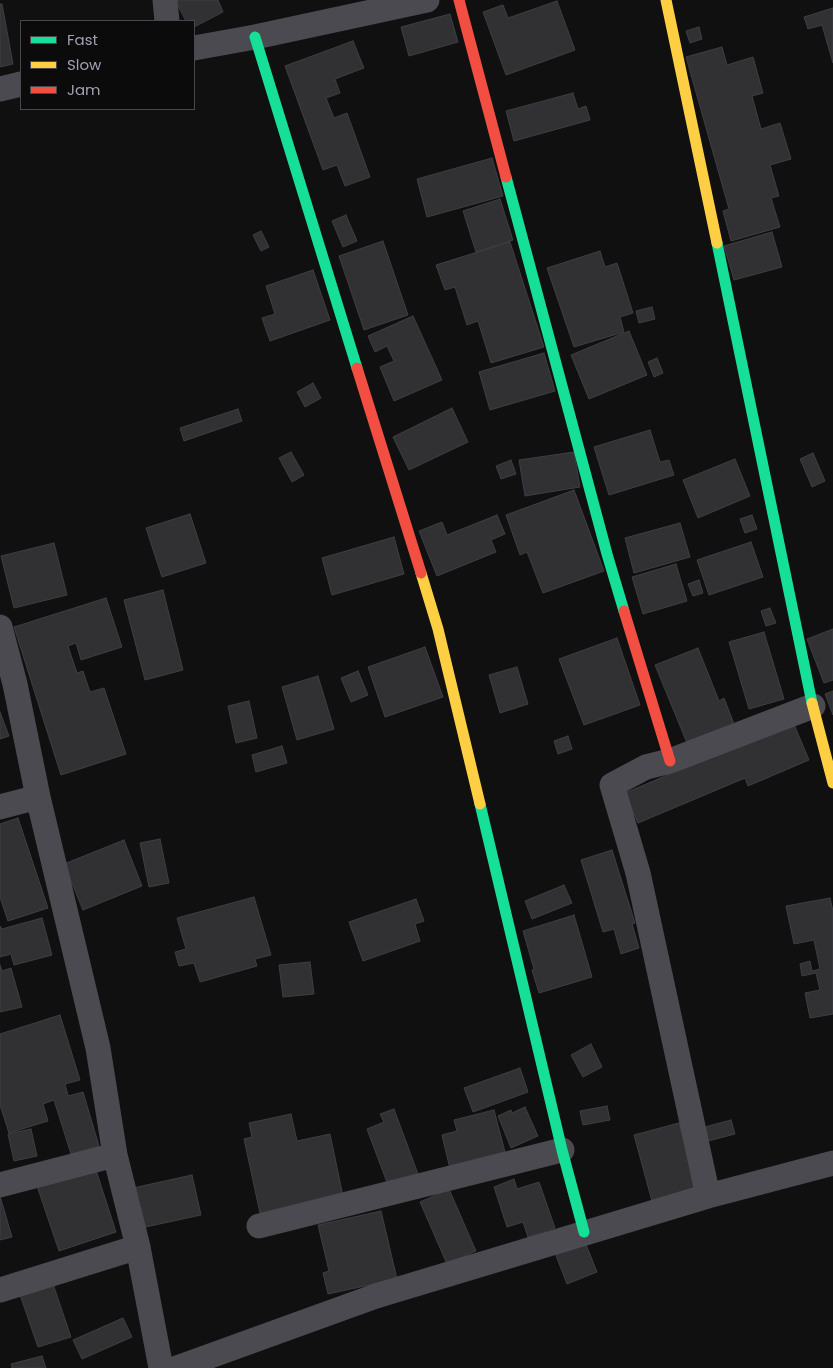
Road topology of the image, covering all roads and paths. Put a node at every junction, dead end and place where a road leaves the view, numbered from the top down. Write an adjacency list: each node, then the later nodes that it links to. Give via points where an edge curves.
1 (165, 0): 5 (street)
2 (427, 0): 6 (street)
3 (459, 0): 12 (street, via 607,554)
4 (666, 0): 11 (street)
5 (168, 20)
6 (255, 37): 7 (street); 16 (street, via 438,629)
7 (195, 48)
8 (20, 84): 9 (street)
9 (0, 89)
10 (0, 627): 14 (street)
11 (813, 706): 12 (street); 13 (street)
12 (670, 761): 20 (street, via 646,767 612,785 638,874)
13 (833, 783)
14 (38, 797): 15 (street); 17 (street, via 98,1048)
15 (0, 807)
16 (562, 1150): 21 (street); 22 (street)
17 (115, 1155): 19 (street); 23 (street)
18 (833, 1163): 20 (street)
19 (1, 1179)
20 (708, 1196): 22 (street)
21 (259, 1226)
22 (584, 1232): 26 (street, via 376,1296)
23 (138, 1247): 24 (street); 25 (street)
24 (0, 1290)
25 (161, 1368)
26 (177, 1368)

